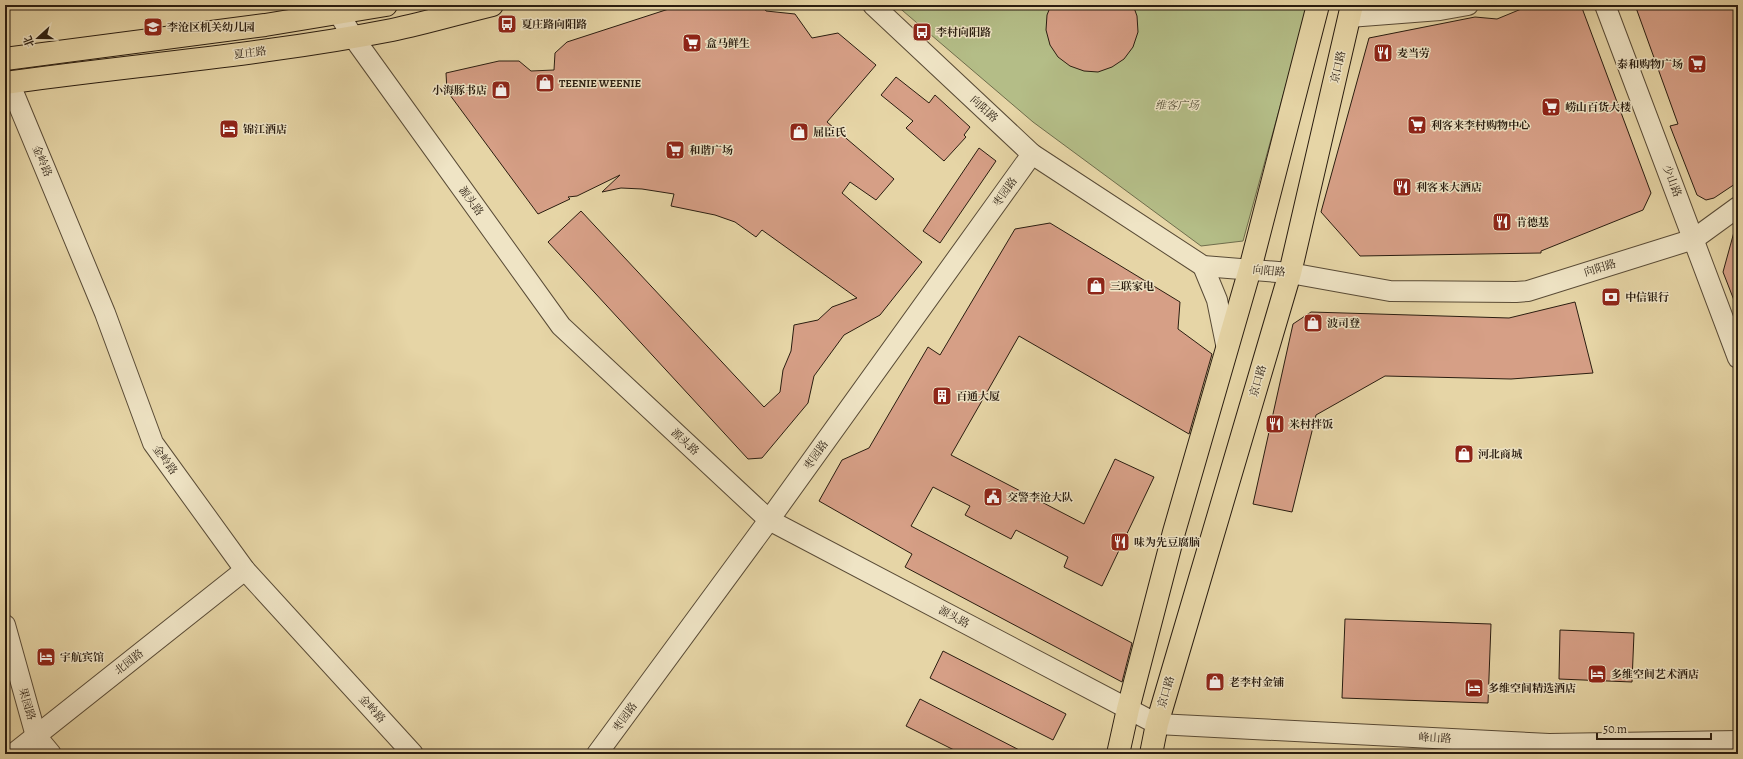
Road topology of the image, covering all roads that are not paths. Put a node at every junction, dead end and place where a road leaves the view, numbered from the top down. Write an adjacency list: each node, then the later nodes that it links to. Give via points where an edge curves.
1 (386, 5): 8 (main road)
2 (492, 5): 9 (main road, 夏庄路, via 394,30)
3 (872, 5): 12 (street, 向阳路)
4 (1318, 5): 16 (main road)
5 (1468, 5): 7 (street, via 1440,10)
6 (1605, 5): 14 (street, 少山路)
7 (1351, 11): 17 (main road, 京口路)
8 (338, 14): 9 (street, 源头路); 10 (main road)
9 (353, 37): 11 (main road, 夏庄路); 20 (street, 源头路, via 561,326)
10 (5, 59)
11 (7, 82): 21 (street, 金岭路, via 105,313 153,443)
12 (1032, 154): 15 (street, 向阳路); 20 (street, 枣园路)
13 (1738, 207): 14 (street, 向阳路)
14 (1694, 239): 17 (street, 向阳路, via 1528,291 1516,292 1390,291); 19 (street, 少山路)
15 (1204, 266): 16 (street, 向阳路); 18 (street, via 1217,300)
16 (1250, 269): 17 (street, 向阳路); 18 (main road)
17 (1290, 272): 24 (main road, 京口路)
18 (1227, 349): 23 (main road, via 1174,532)
19 (1738, 358)
20 (769, 520): 23 (street, 源头路); 30 (street, 枣园路)
21 (245, 570): 25 (street, 北园路); 29 (street, 金岭路)
22 (5, 625): 25 (street, 果园路)
23 (1128, 709): 24 (street, 源头路); 31 (main road)
24 (1157, 724): 26 (street, 峰山路, via 1549,744); 32 (main road, 京口路)
25 (36, 736): 27 (street, 北园路); 28 (street, 果园路)
26 (1738, 741)
27 (13, 754)
28 (51, 754)
29 (413, 754)
30 (597, 754)
31 (1118, 754)
32 (1151, 754)

